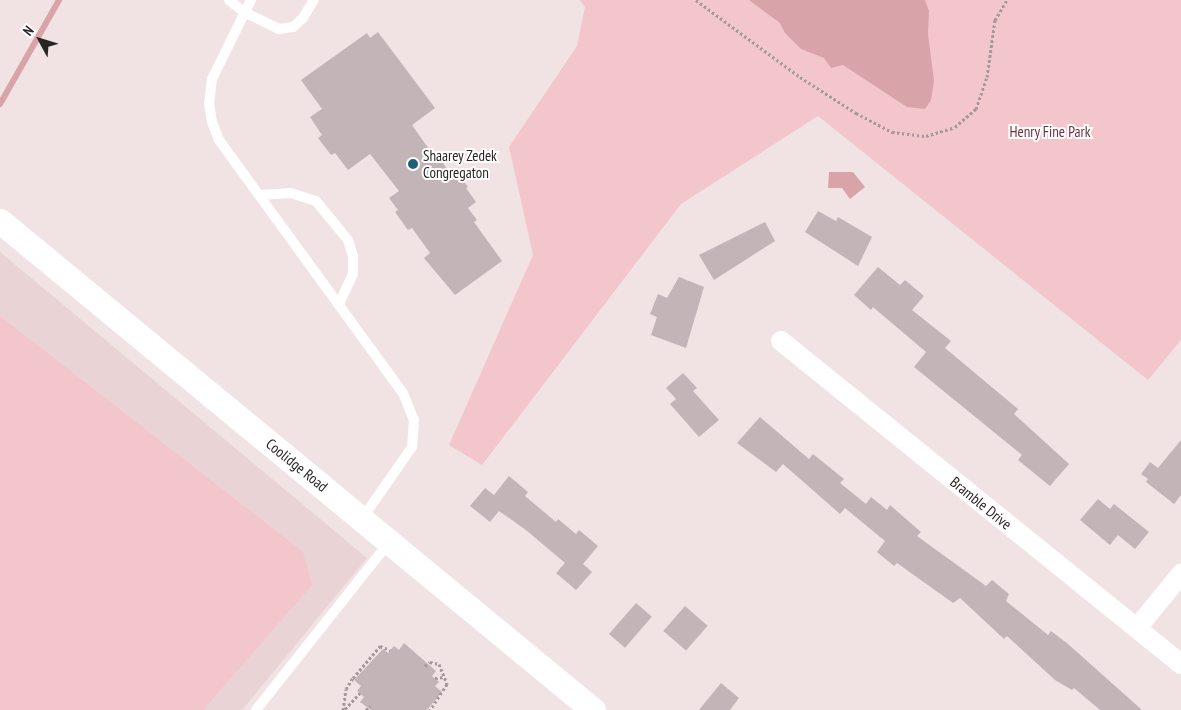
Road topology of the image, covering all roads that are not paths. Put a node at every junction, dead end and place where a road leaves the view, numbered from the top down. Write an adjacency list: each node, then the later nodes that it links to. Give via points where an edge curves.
1 (230, 0): 4 (lane)
2 (251, 0): 4 (lane)
3 (314, 0): 4 (lane, via 304,18 293,27 279,28)
4 (244, 12): 5 (lane, via 212,79 209,104 219,140)
5 (261, 195): 7 (lane); 7 (lane, via 291,193 316,201 348,240 354,256 353,274)
6 (0, 221): 9 (street, Coolidge Road)
7 (339, 304): 9 (lane, via 403,393 414,420 412,447)
8 (781, 342): 12 (street, Bramble Drive)
9 (362, 519): 10 (street, Coolidge Road)
10 (388, 542): 14 (lane); 15 (street, Coolidge Road)
11 (1181, 574): 12 (street)
12 (1137, 628): 13 (street, Bramble Drive)
13 (1181, 664)
14 (256, 710)
15 (593, 710)

